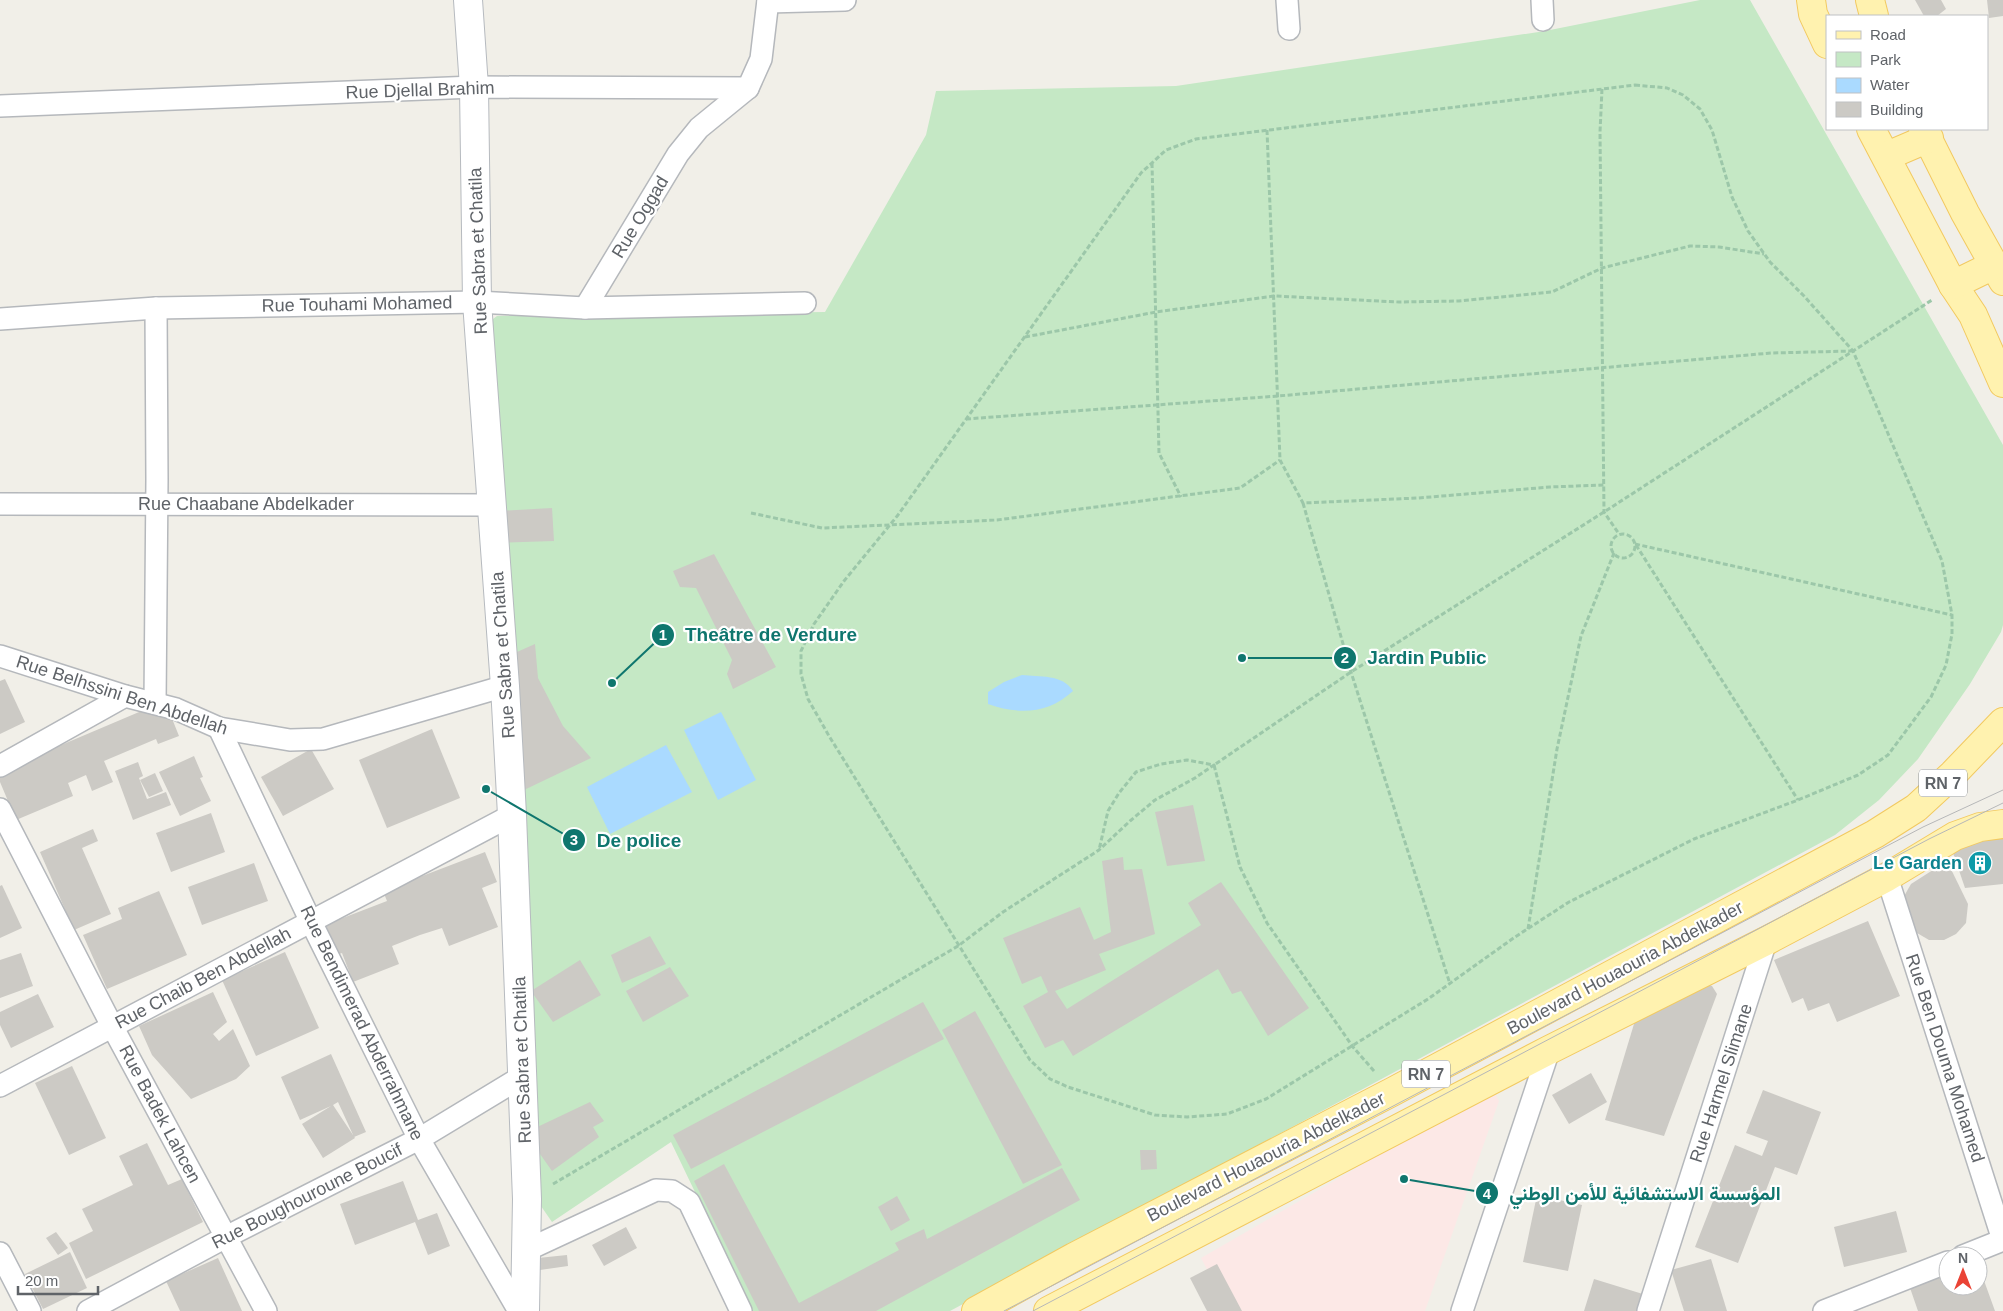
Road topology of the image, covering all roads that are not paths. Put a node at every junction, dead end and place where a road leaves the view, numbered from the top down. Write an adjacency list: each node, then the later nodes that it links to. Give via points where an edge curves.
1 (468, 0): 10 (street, Rue Sabra et Chatila)
2 (845, 0): 6 (street)
3 (1287, 0): 8 (street)
4 (1811, 0): 9 (main road, via 1813,14)
5 (1870, 0): 7 (main road)
6 (768, 1): 11 (street, via 762,59)
7 (1874, 15)
8 (1289, 29)
9 (1826, 42)
10 (474, 87): 11 (street, Rue Djellal Brahim); 12 (street, Rue Djellal Brahim); 18 (street, Rue Sabra et Chatila)
11 (748, 88): 21 (street, Rue Oggad, via 699,128 678,154)
12 (0, 106)
13 (1872, 130): 15 (main road)
14 (1926, 134): 15 (main road); 16 (main road)
15 (1887, 156): 17 (main road)
16 (1998, 273): 17 (main road)
17 (1953, 284): 23 (main road, via 1973,315)
18 (477, 302): 20 (street, Rue Touhami Mohamed); 21 (street, Rue Touhami Mohamed); 26 (street, Rue Sabra et Chatila)
19 (805, 303): 21 (street, Rue Touhami Mohamed)
20 (156, 308): 22 (street, Rue Touhami Mohamed); 24 (street)
21 (585, 308)
22 (0, 319)
23 (2003, 383)
24 (156, 503): 25 (street, Rue Chaabane Abdelkader); 26 (street, Rue Chaabane Abdelkader); 30 (street)
25 (0, 504)
26 (493, 505): 28 (street, Rue Sabra et Chatila)
27 (0, 656): 29 (street, Rue Belhssini Ben Abdellah)
28 (505, 686): 32 (street, Rue Belhssini Ben Abdellah, via 323,739 290,740); 35 (street, Rue Sabra et Chatila)
29 (125, 696): 30 (street, Rue Belhssini Ben Abdellah); 33 (street)
30 (155, 703): 32 (street, Rue Belhssini Ben Abdellah)
31 (2003, 722): 57 (main road, Boulevard Houaouria Abdelkader / RN 7, via 1916,808 1875,834)
32 (219, 728): 38 (street, Rue Bendimerad Abderrahmane)
33 (0, 766)
34 (0, 809): 40 (street, Rue Badek Lahcen)
35 (512, 815): 38 (street, Rue Chaib Ben Abdellah); 42 (street, Rue Sabra et Chatila)
36 (2003, 824): 37 (main road, Boulevard Houaouria Abdelkader / RN 7, via 1955,836)
37 (1887, 876): 39 (main road, Boulevard Houaouria Abdelkader / RN 7); 46 (street, Rue Ben Douma Mohamed)
38 (311, 922): 40 (street, Rue Chaib Ben Abdellah); 44 (street, Rue Bendimerad Abderrahmane)
39 (1766, 941): 41 (main road, Boulevard Houaouria Abdelkader / RN 7); 60 (street, Rue Harmel Slimane)
40 (112, 1026): 43 (street, Rue Chaib Ben Abdellah); 45 (street, Rue Badek Lahcen)
41 (1549, 1050): 58 (main road, Boulevard Houaouria Abdelkader / RN 7); 59 (street)
42 (523, 1076): 44 (street, Rue Boughouroune Boucif); 48 (street, Rue Sabra et Chatila)
43 (0, 1086)
44 (419, 1139): 45 (street, Rue Boughouroune Boucif); 54 (street, Rue Bendimerad Abderrahmane)
45 (226, 1237): 52 (street, Rue Boughouroune Boucif); 53 (street, Rue Badek Lahcen)
46 (2003, 1240): 47 (street)
47 (1988, 1246)
48 (527, 1250): 55 (street, Rue Sabra et Chatila); 56 (street, via 656,1190 672,1191 689,1202)
49 (0, 1252): 51 (street)
50 (1938, 1266): 61 (street)
51 (30, 1311)
52 (88, 1311)
53 (266, 1311)
54 (519, 1311)
55 (526, 1311)
56 (741, 1311)
57 (976, 1311)
58 (1048, 1311)
59 (1462, 1311)
60 (1648, 1311)
61 (1824, 1311)

